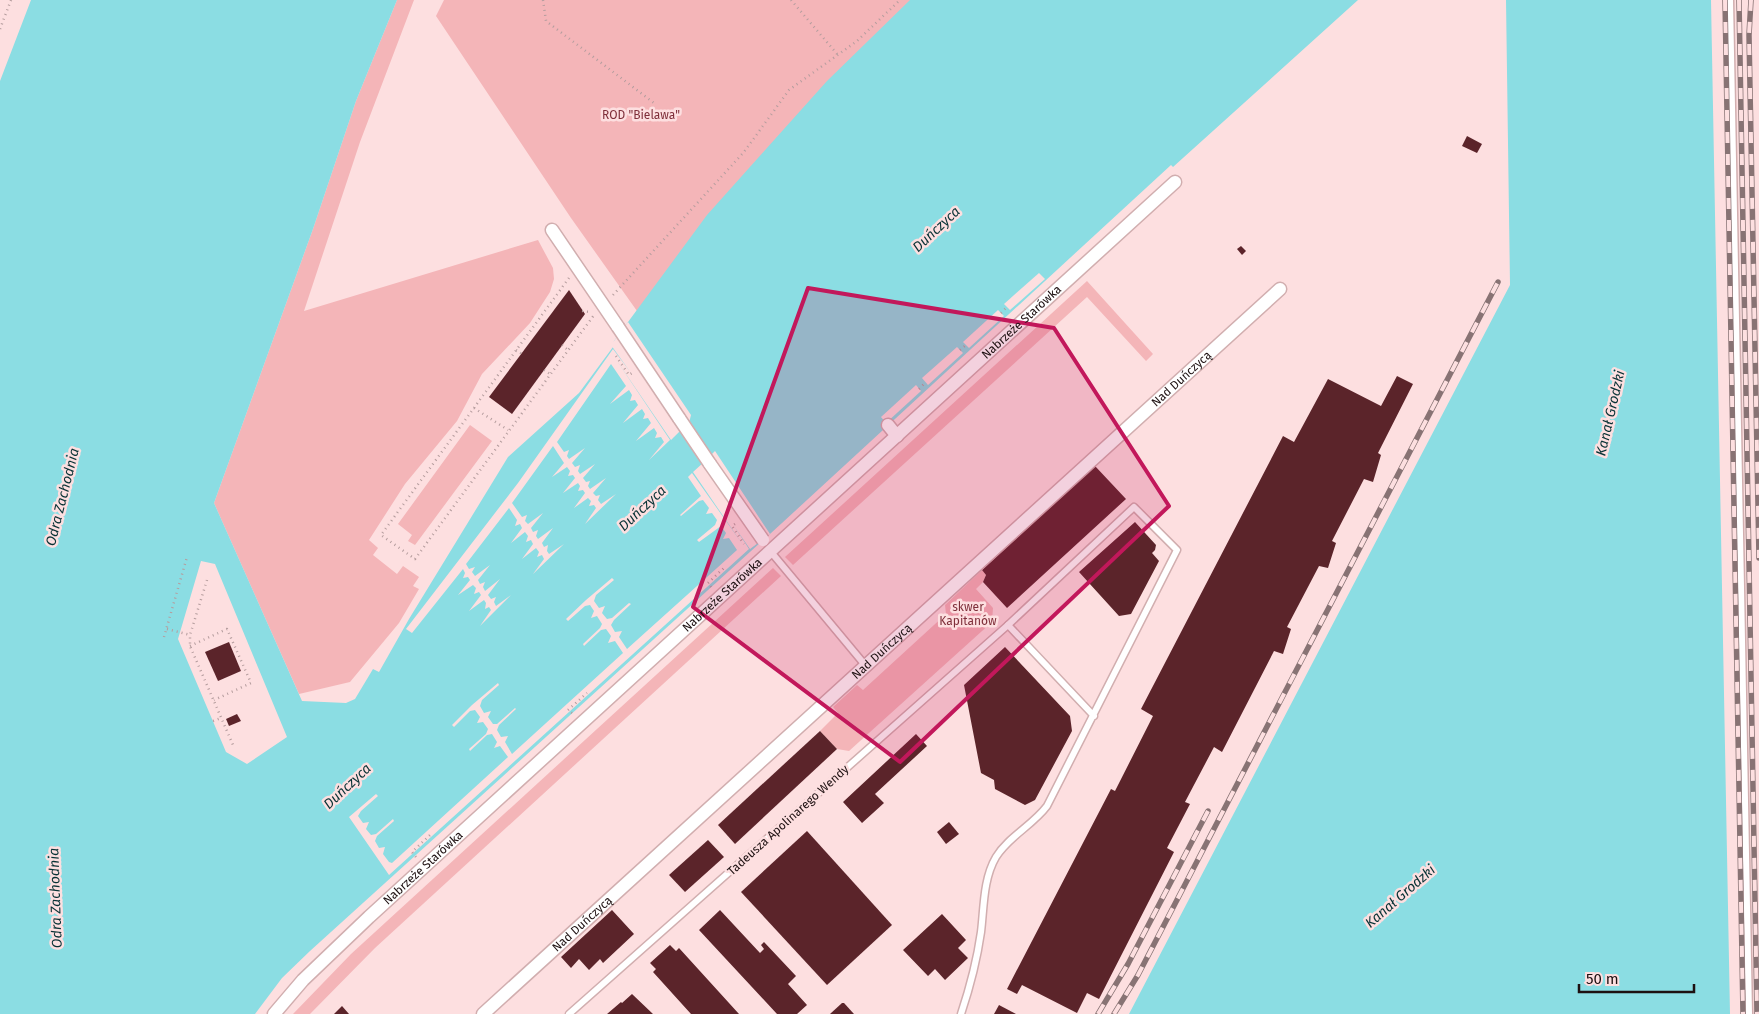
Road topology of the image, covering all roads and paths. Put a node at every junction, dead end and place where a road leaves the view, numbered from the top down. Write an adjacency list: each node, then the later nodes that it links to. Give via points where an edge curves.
1 (11, 0): 6 (path)
2 (543, 0): 8 (path, via 546,21)
3 (791, 0): 7 (path)
4 (900, 0): 7 (path)
5 (1730, 0): 58 (lane)
6 (0, 28)
7 (838, 55): 13 (path, via 789,90 744,152 621,288)
8 (654, 103)
9 (1175, 182): 31 (street, Nabrzeże Starówka)
10 (552, 230): 11 (street)
11 (577, 267): 13 (street); 18 (path)
12 (1280, 289): 44 (street, Nad Duńczycą)
13 (602, 303): 19 (path); 34 (street, bridge)
14 (1007, 308): 15 (path)
15 (1001, 313)
16 (562, 345): 19 (path)
17 (966, 345): 20 (path)
18 (516, 350): 21 (path); 28 (path)
19 (568, 350): 25 (path)
20 (960, 350)
21 (522, 354)
22 (616, 356): 24 (path, via 629,375)
23 (544, 370): 25 (path)
24 (635, 371)
25 (550, 374): 30 (path)
26 (926, 382): 27 (path)
27 (919, 389)
28 (474, 408): 30 (path); 30 (path, via 381,535 415,559)
29 (888, 425): 31 (street)
30 (509, 430)
31 (898, 436): 34 (street, Nabrzeże Starówka)
32 (737, 522): 33 (path, via 732,526)
33 (744, 544)
34 (771, 552): 44 (lane); 54 (street, Nabrzeże Starówka, via 369,917 303,980)
35 (187, 558): 40 (path)
36 (726, 566): 38 (path)
37 (206, 580): 41 (path)
38 (708, 583)
39 (1008, 625): 48 (lane); 48 (lane, Tadeusza Apolinarego Wendy, via 1134,507 1177,550); 56 (lane, Tadeusza Apolinarego Wendy)
40 (167, 629): 41 (path); 42 (path)
41 (190, 635): 43 (path)
42 (164, 637)
43 (190, 646): 46 (path); 46 (path, via 228,629 251,683)
44 (865, 665): 55 (street, Nad Duńczycą)
45 (587, 693): 47 (path, via 568,710)
46 (214, 700): 49 (path)
47 (572, 714)
48 (1094, 716): 57 (lane, via 1047,806 1003,848 991,868 976,961)
49 (221, 718): 50 (path); 51 (path)
50 (213, 721)
51 (233, 744)
52 (430, 835): 53 (path, via 412,852)
53 (416, 856)
54 (274, 1014)
55 (483, 1014)
56 (569, 1014)
57 (961, 1014)
58 (1749, 1014)

